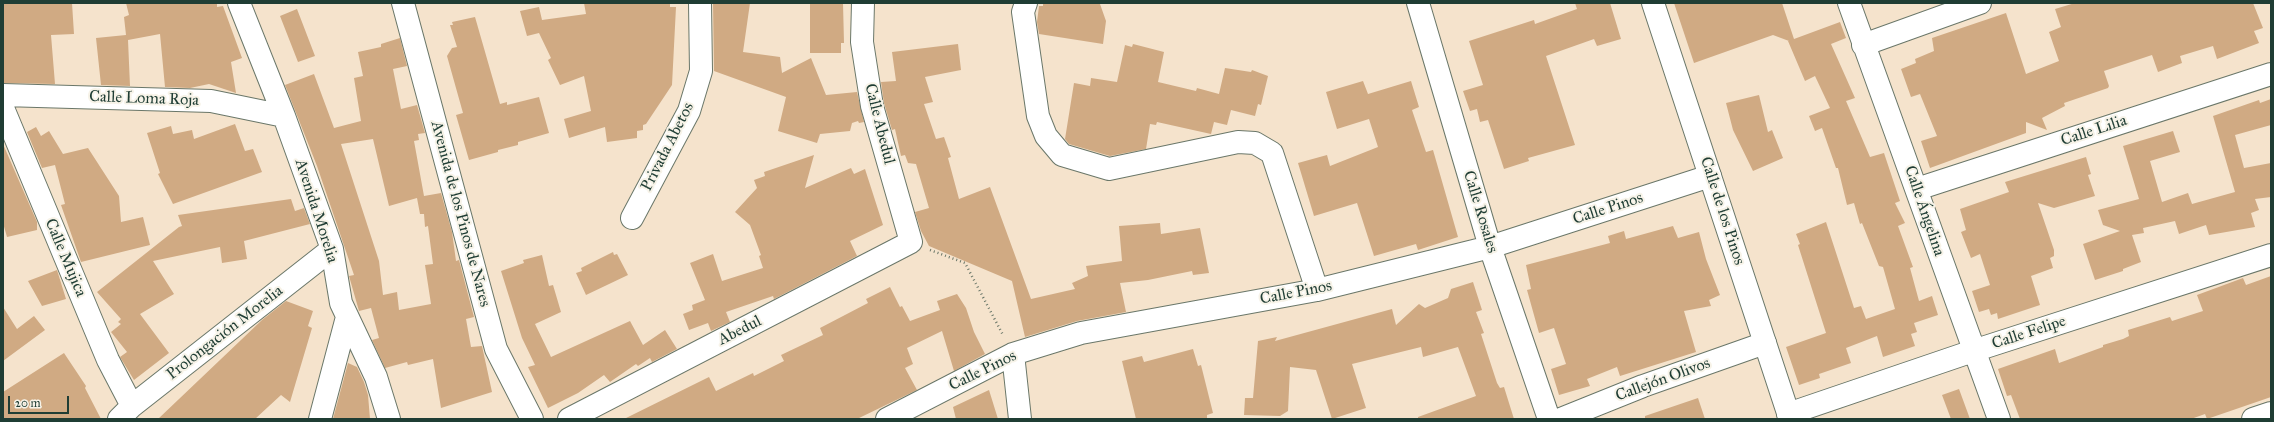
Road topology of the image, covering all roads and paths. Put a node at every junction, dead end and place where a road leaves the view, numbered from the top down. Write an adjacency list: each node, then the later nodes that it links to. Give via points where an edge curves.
1 (239, 3): 14 (street, Avenida Morelia)
2 (403, 3): 32 (street, Avenida de los Pinos de Nares, via 496,349)
3 (700, 3): 17 (street, Privada Abetos, via 701,71 689,111)
4 (863, 3): 18 (street, Calle Abedul, via 862,42 872,106)
5 (1026, 3): 22 (street, via 1023,12 1038,116 1046,136 1062,155 1109,169 1238,142 1255,143 1272,153)
6 (1418, 3): 19 (street, Calle Rosales)
7 (1653, 3): 15 (street, Calle de los Pinos)
8 (1849, 3): 10 (street, Calle Ángelina)
9 (1980, 3): 10 (street)
10 (1863, 44): 16 (street, Calle Ángelina)
11 (2271, 74): 16 (street, Calle Lilia)
12 (3, 95): 14 (street, Calle Loma Roja, via 211,101)
13 (3, 108): 27 (street, Calle Mujica, via 108,360)
14 (284, 116): 20 (street, Avenida Morelia)
15 (1710, 176): 19 (street, Calle Pinos); 24 (street, Calle de los Pinos)
16 (1917, 188): 25 (street, Calle Ángelina)
17 (632, 218)
18 (911, 242): 26 (path, via 965,263); 33 (street, Abedul)
19 (1490, 247): 22 (street, Calle Pinos); 36 (street, Calle Rosales)
20 (332, 249): 23 (street, Avenida Morelia, via 341,303); 27 (street, Prolongación Morelia)
21 (2271, 255): 25 (street, Calle Felipe)
22 (1317, 290): 26 (street, Calle Pinos, via 1081,333)
23 (347, 317): 30 (street); 31 (street, Avenida Morelia, via 376,377)
24 (1765, 343): 29 (street, Calle de los Pinos); 37 (street, Callejón Olivos, via 1642,386)
25 (1973, 351): 29 (street, Calle Felipe); 38 (street, Calle Ángelina)
26 (1013, 354): 34 (street, Calle Pinos); 35 (street)
27 (125, 412)
28 (2271, 413): 39 (street)
29 (1789, 416)
30 (320, 419)
31 (389, 419)
32 (532, 419)
33 (569, 419)
34 (887, 419)
35 (1020, 419)
36 (1549, 419)
37 (1561, 419)
38 (1999, 419)
39 (2253, 419)

